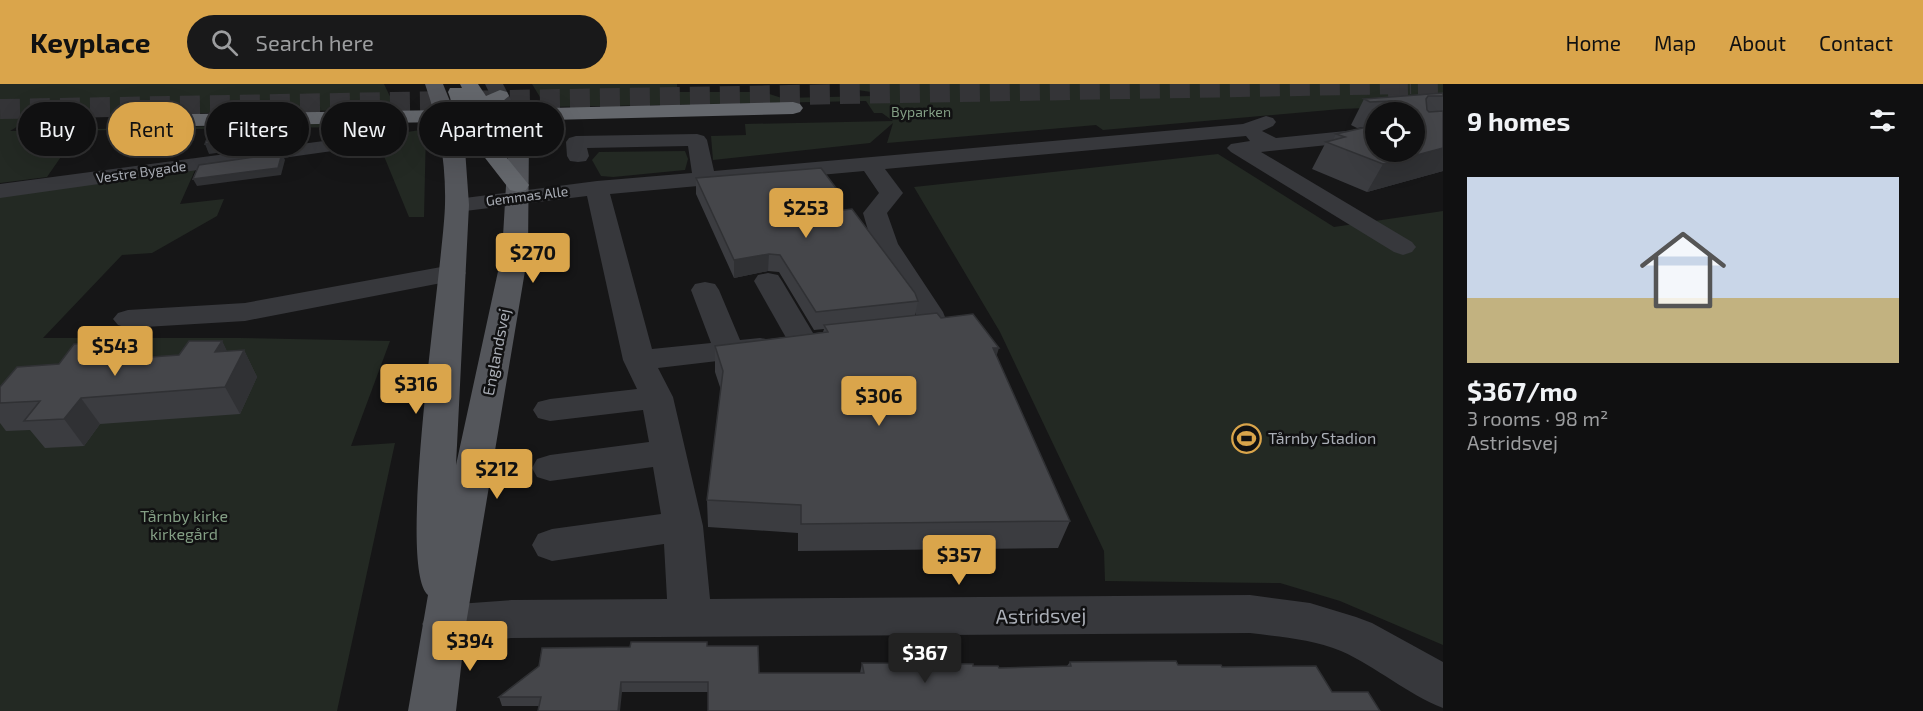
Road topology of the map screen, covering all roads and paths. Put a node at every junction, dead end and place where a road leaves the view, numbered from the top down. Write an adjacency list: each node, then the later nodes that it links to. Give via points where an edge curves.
1 (434, 84): 5 (main road, Englandsvej)
2 (453, 84): 6 (highway)
3 (469, 84): 7 (highway)
4 (497, 90): 8 (highway)
5 (455, 102)
6 (461, 102)
7 (466, 102)
8 (479, 102)
9 (793, 108): 12 (highway)
10 (419, 112): 14 (highway)
11 (564, 112): 12 (highway)
12 (567, 112): 13 (highway)
13 (564, 113)
14 (194, 119)
15 (1365, 135): 16 (street)
16 (1272, 145): 22 (street, Gemmas Alle, via 1256,126); 28 (street, via 1238,148)
17 (321, 147): 25 (street, Vestre Bygade)
18 (454, 156): 27 (main road, Englandsvej)
19 (492, 156): 26 (highway)
20 (519, 156): 26 (main road, Englandsvej)
21 (578, 156): 23 (street, via 576,142 697,140)
22 (870, 164): 23 (street, Gemmas Alle); 33 (street, via 891,193 863,214 932,322 922,330)
23 (704, 178): 24 (street, Gemmas Alle)
24 (597, 188): 26 (street, Gemmas Alle); 35 (street)
25 (0, 191)
26 (518, 191): 27 (street, Gemmas Alle); 43 (main road, Englandsvej, via 515,253)
27 (457, 205): 29 (main road, Englandsvej)
28 (1403, 247)
29 (452, 273): 32 (street, via 245,312); 43 (main road, Englandsvej, via 435,509)
30 (768, 281): 34 (street, via 816,341)
31 (705, 290): 34 (street)
32 (128, 319)
33 (875, 335)
34 (729, 351): 35 (street)
35 (639, 360): 36 (street)
36 (657, 397): 37 (street); 38 (street)
37 (550, 410)
38 (668, 452): 39 (street); 40 (street)
39 (550, 468)
40 (683, 526): 41 (street); 42 (street)
41 (552, 545)
42 (690, 619): 43 (street, Astridsvej, via 512,619); 44 (street, Astridsvej, via 1250,614 1310,622 1356,637)
43 (444, 624): 45 (main road, Englandsvej)
44 (1443, 686)
45 (432, 711)

